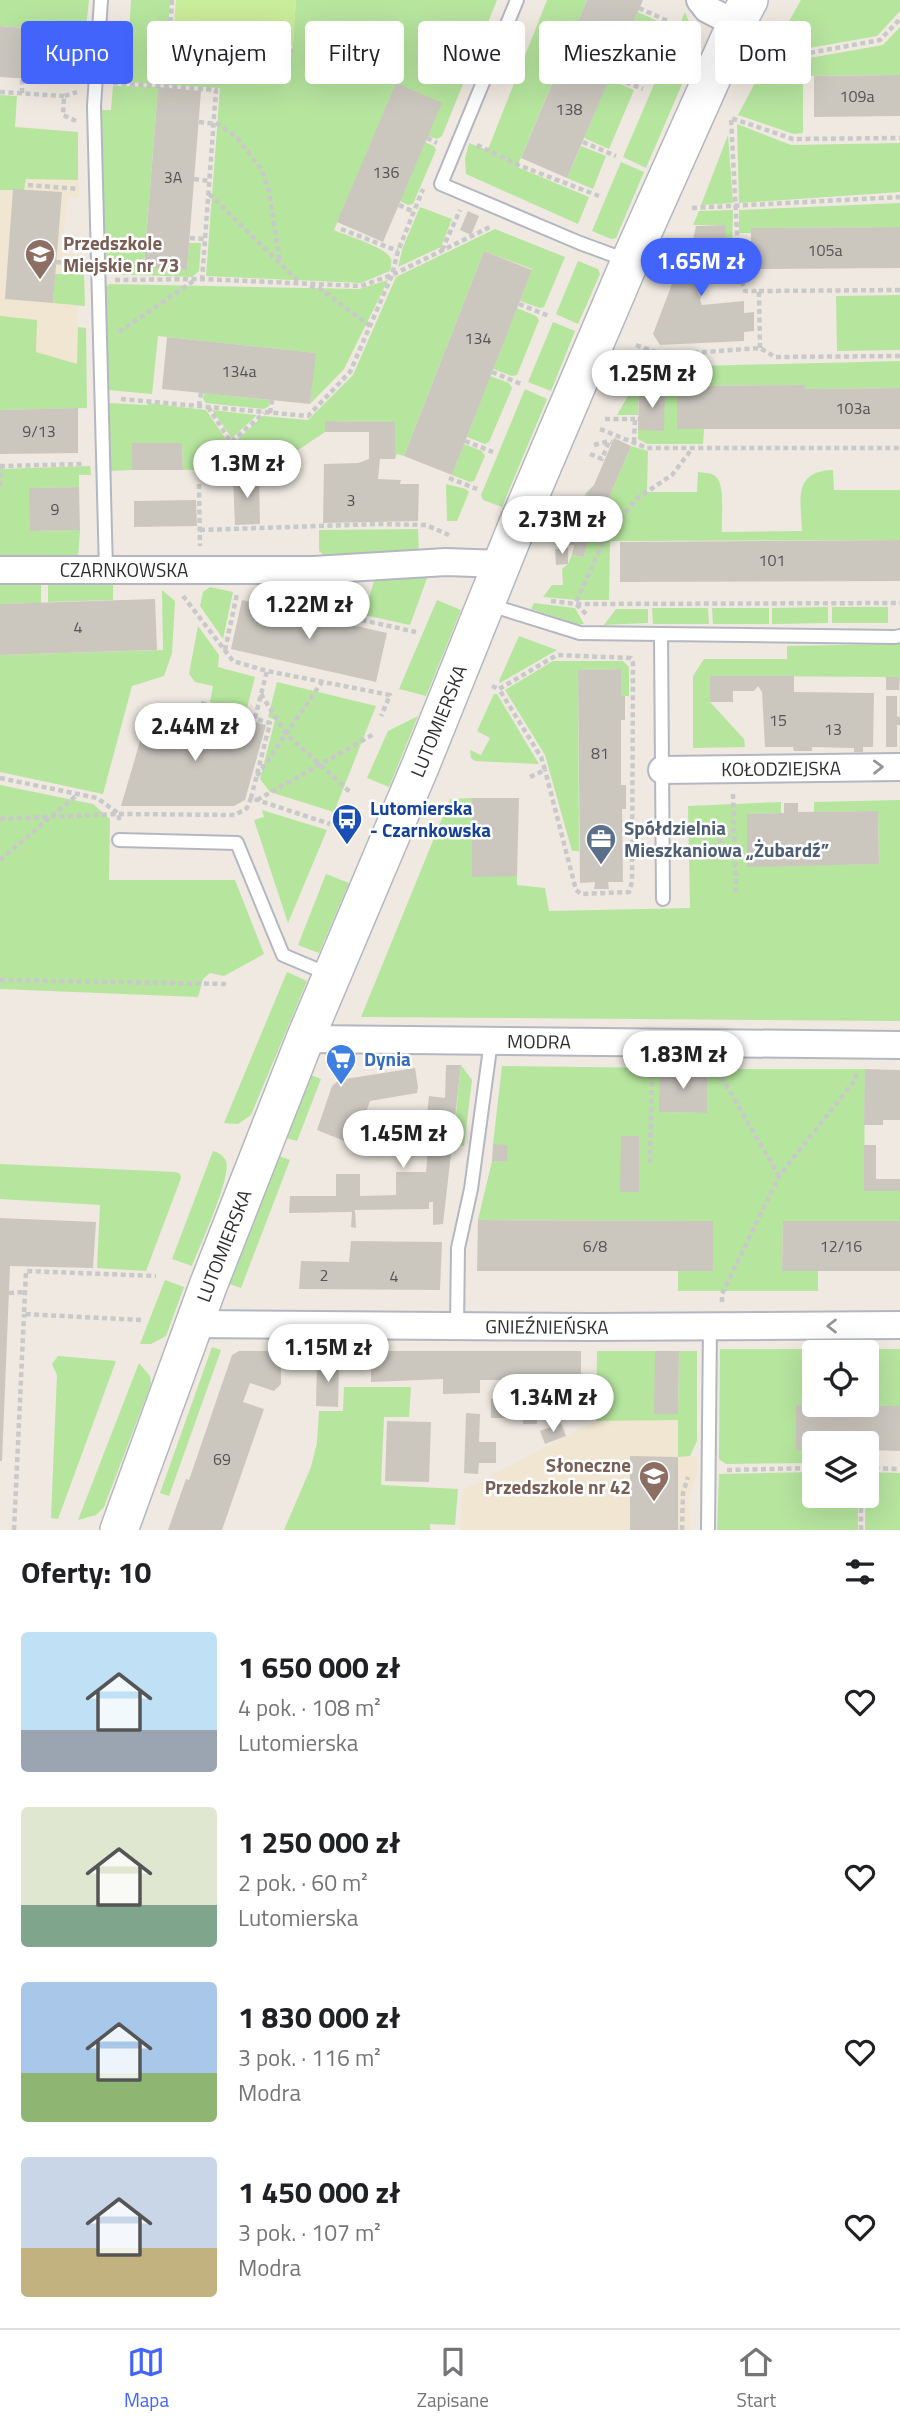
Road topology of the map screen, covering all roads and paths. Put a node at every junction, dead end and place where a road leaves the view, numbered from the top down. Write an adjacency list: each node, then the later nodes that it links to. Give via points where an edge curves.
1 (101, 0): 8 (lane)
2 (172, 0): 10 (path, via 169,42)
3 (517, 0): 23 (lane)
4 (700, 0): 6 (street, via 707,9)
5 (639, 8): 9 (path)
6 (743, 12): 46 (main road, LUTOMIERSKA)
7 (900, 19): 11 (path, via 880,40)
8 (99, 21)
9 (668, 21)
10 (293, 51)
11 (811, 53)
12 (22, 84): 18 (path)
13 (95, 84): 52 (lane)
14 (112, 84): 21 (path, via 216,90)
15 (630, 84): 16 (path)
16 (643, 89)
17 (0, 92): 18 (path)
18 (22, 93): 19 (path)
19 (64, 96)
20 (198, 122): 21 (path)
21 (214, 123): 29 (path); 48 (path, via 237,138 262,170)
22 (427, 138): 23 (path, via 441,145 446,132)
23 (460, 138): 33 (lane, via 441,184); 34 (path)
24 (900, 138): 37 (path, via 793,139 731,118)
25 (583, 142): 26 (path)
26 (615, 156)
27 (428, 178): 39 (path)
28 (194, 179): 29 (path)
29 (209, 181): 32 (path)
30 (28, 185): 31 (path)
31 (87, 189)
32 (209, 194): 43 (path); 48 (path)
33 (466, 195): 40 (lane); 45 (path)
34 (599, 196)
35 (900, 198): 37 (path)
36 (399, 205): 39 (path)
37 (736, 206): 38 (path); 55 (path, via 739,272 745,291)
38 (692, 208)
39 (414, 212): 44 (path)
40 (514, 215): 45 (path); 46 (lane)
41 (341, 229): 44 (path)
42 (190, 238): 43 (path)
43 (205, 239): 51 (path)
44 (398, 251): 50 (path)
45 (442, 251): 50 (path)
46 (630, 261): 90 (main road, LUTOMIERSKA)
47 (56, 262): 49 (path)
48 (280, 264): 53 (path)
49 (89, 265)
50 (392, 275): 53 (path, via 360,286); 58 (path)
51 (199, 279): 52 (path); 53 (path); 59 (path)
52 (99, 280): 59 (lane)
53 (301, 284): 58 (path, via 318,288)
54 (900, 290): 55 (path)
55 (759, 291): 61 (path)
56 (519, 304): 57 (path)
57 (549, 316)
58 (370, 326): 70 (path, via 350,372 308,416)
59 (100, 345): 66 (lane)
60 (636, 345): 61 (path, via 663,355)
61 (760, 348): 62 (path, via 775,357)
62 (900, 356)
63 (492, 372): 64 (path)
64 (521, 384)
65 (201, 393): 68 (path)
66 (102, 397): 68 (path); 81 (lane)
67 (272, 400): 70 (path)
68 (199, 406): 69 (path)
69 (208, 407): 70 (path); 74 (path)
70 (267, 413): 74 (path)
71 (605, 419): 75 (path, via 637,419)
72 (600, 429): 75 (path)
73 (465, 441): 79 (path)
74 (231, 442): 85 (path, via 229,469)
75 (634, 442): 77 (path, via 647,448)
76 (594, 444): 80 (path, via 611,442 602,459)
77 (692, 448): 78 (path); 98 (path, via 672,475 636,499 604,540)
78 (900, 448)
79 (493, 452)
80 (590, 454)
81 (103, 463): 82 (path); 92 (lane)
82 (0, 466): 86 (path)
83 (449, 478): 87 (path)
84 (200, 484): 88 (path)
85 (217, 484)
86 (0, 486)
87 (477, 489)
88 (200, 530): 89 (path, via 426,525); 93 (path)
89 (457, 538)
90 (502, 564): 94 (street, CZARNKOWSKA, via 446,562 314,570); 96 (main road, LUTOMIERSKA)
91 (0, 570): 92 (street, CZARNKOWSKA)
92 (106, 571): 93 (street, CZARNKOWSKA)
93 (201, 571): 94 (street, CZARNKOWSKA)
94 (240, 582): 100 (path); 103 (path)
95 (542, 600): 98 (path)
96 (486, 603): 101 (lane, via 580,633); 136 (main road, LUTOMIERSKA)
97 (900, 603): 98 (path)
98 (576, 604)
99 (190, 605): 103 (path)
100 (416, 632)
101 (661, 635): 102 (lane); 118 (lane)
102 (900, 636)
103 (225, 651): 104 (path, via 233,661)
104 (267, 671): 105 (path); 108 (path)
105 (322, 682): 110 (path, via 390,695); 112 (path)
106 (492, 686): 107 (path)
107 (499, 689): 117 (path); 117 (path, via 557,655 631,658 629,892 581,894 576,890)
108 (261, 694): 111 (path); 112 (path)
109 (201, 703): 111 (path)
110 (381, 716)
111 (255, 718): 121 (path, via 270,723)
112 (286, 734): 114 (path); 121 (path)
113 (374, 734): 114 (path)
114 (319, 764): 122 (path); 125 (path)
115 (900, 766): 116 (street, KOŁODZIEJSKA, one-way to 115)
116 (732, 769): 118 (street, KOŁODZIEJSKA); 130 (path)
117 (545, 770): 119 (path)
118 (662, 770): 135 (lane)
119 (530, 777)
120 (0, 778): 123 (path)
121 (254, 780): 124 (path)
122 (351, 792)
123 (78, 794): 126 (path, via 97,798); 127 (path)
124 (251, 798): 125 (path); 126 (path, via 247,808 235,815)
125 (257, 800): 129 (path)
126 (119, 814): 127 (path); 131 (path)
127 (50, 817): 128 (path); 133 (path)
128 (0, 819)
129 (330, 824)
130 (734, 830): 132 (path); 134 (path)
131 (118, 840): 136 (lane, via 237,843 284,955)
132 (712, 848)
133 (0, 860)
134 (736, 895)
135 (663, 899)
136 (332, 976): 139 (main road, LUTOMIERSKA)
137 (0, 980): 138 (path)
138 (227, 984)
139 (305, 1039): 140 (street, MODRA); 152 (main road, LUTOMIERSKA)
140 (491, 1041): 141 (street, MODRA); 154 (lane, via 471,1189 458,1248)
141 (652, 1042): 142 (street, MODRA); 145 (path)
142 (723, 1043): 143 (street, MODRA); 146 (path, via 723,1080)
143 (856, 1045): 144 (street, MODRA); 146 (path, via 856,1079)
144 (900, 1045)
145 (650, 1163)
146 (779, 1176): 155 (path, via 722,1294)
147 (156, 1276): 148 (path, via 26,1271)
148 (25, 1292): 149 (path); 150 (path)
149 (9, 1293)
150 (24, 1314): 151 (path); 161 (path)
151 (141, 1320)
152 (195, 1324): 154 (street, GNIEŹNIEŃSKA); 162 (main road, LUTOMIERSKA)
153 (900, 1325): 155 (street, GNIEŹNIEŃSKA, one-way to 155)
154 (457, 1326): 155 (street, GNIEŹNIEŃSKA)
155 (716, 1326): 159 (lane)
156 (802, 1468): 159 (path)
157 (879, 1468): 158 (path)
158 (900, 1469)
159 (709, 1470): 163 (lane)
160 (861, 1508): 164 (path)
161 (14, 1530)
162 (119, 1530)
163 (708, 1530)
164 (861, 1530)

